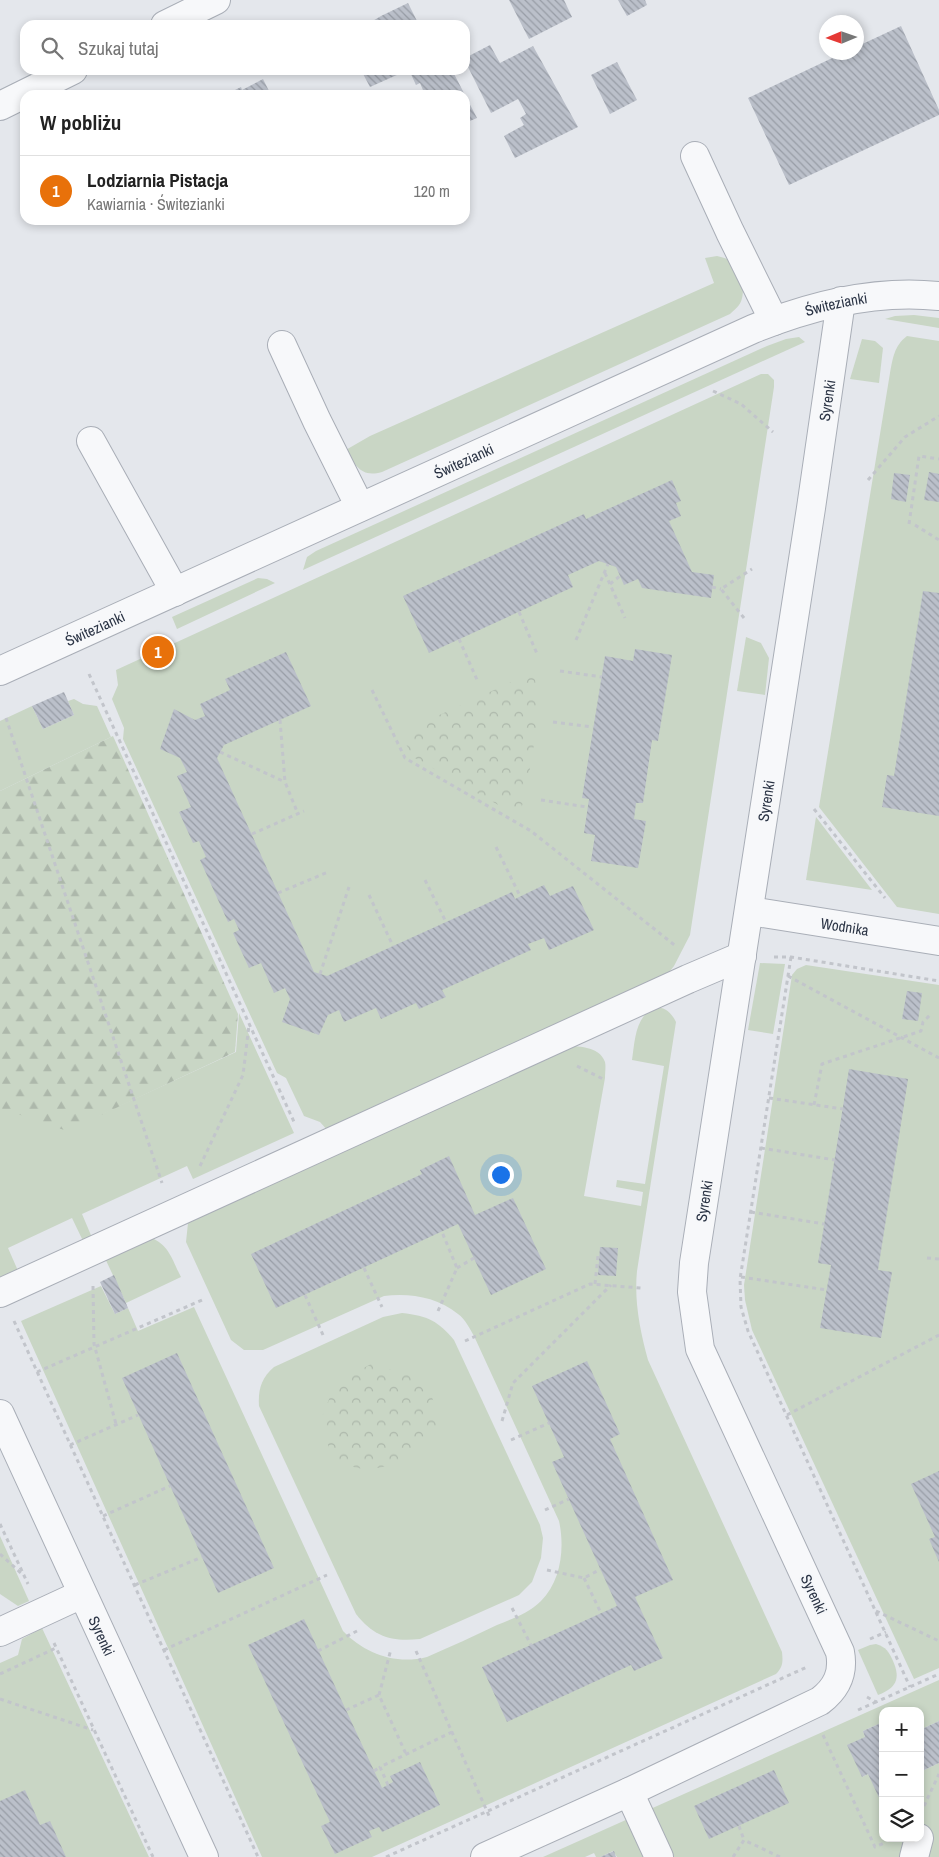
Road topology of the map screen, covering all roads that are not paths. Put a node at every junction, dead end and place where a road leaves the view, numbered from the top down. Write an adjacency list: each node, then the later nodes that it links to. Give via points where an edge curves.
1 (216, 0): 2 (street)
2 (175, 20)
3 (63, 75): 4 (street)
4 (32, 90)
5 (20, 96): 6 (street)
6 (0, 106)
7 (695, 156): 10 (street)
8 (939, 296): 9 (street, Świtezianki, via 888,295)
9 (841, 301): 10 (street, Świtezianki); 16 (street, Syrenki)
10 (774, 321): 13 (street, Świtezianki)
11 (282, 345): 13 (street)
12 (91, 441): 14 (street)
13 (360, 507): 14 (street, Świtezianki)
14 (175, 592): 15 (street, Świtezianki)
15 (0, 671)
16 (750, 912): 17 (street, Wodnika); 18 (street, Syrenki)
17 (939, 941)
18 (742, 956): 19 (street); 23 (street, Syrenki, via 694,1263 692,1292 700,1349 840,1652 842,1664 831,1693 820,1701)
19 (0, 1293)
20 (0, 1414): 21 (street, Syrenki)
21 (82, 1594): 22 (street); 26 (street, Syrenki)
22 (0, 1632)
23 (629, 1792): 25 (street); 27 (street)
24 (918, 1842): 28 (street)
25 (495, 1853)
26 (204, 1857)
27 (659, 1857)
28 (914, 1857)

